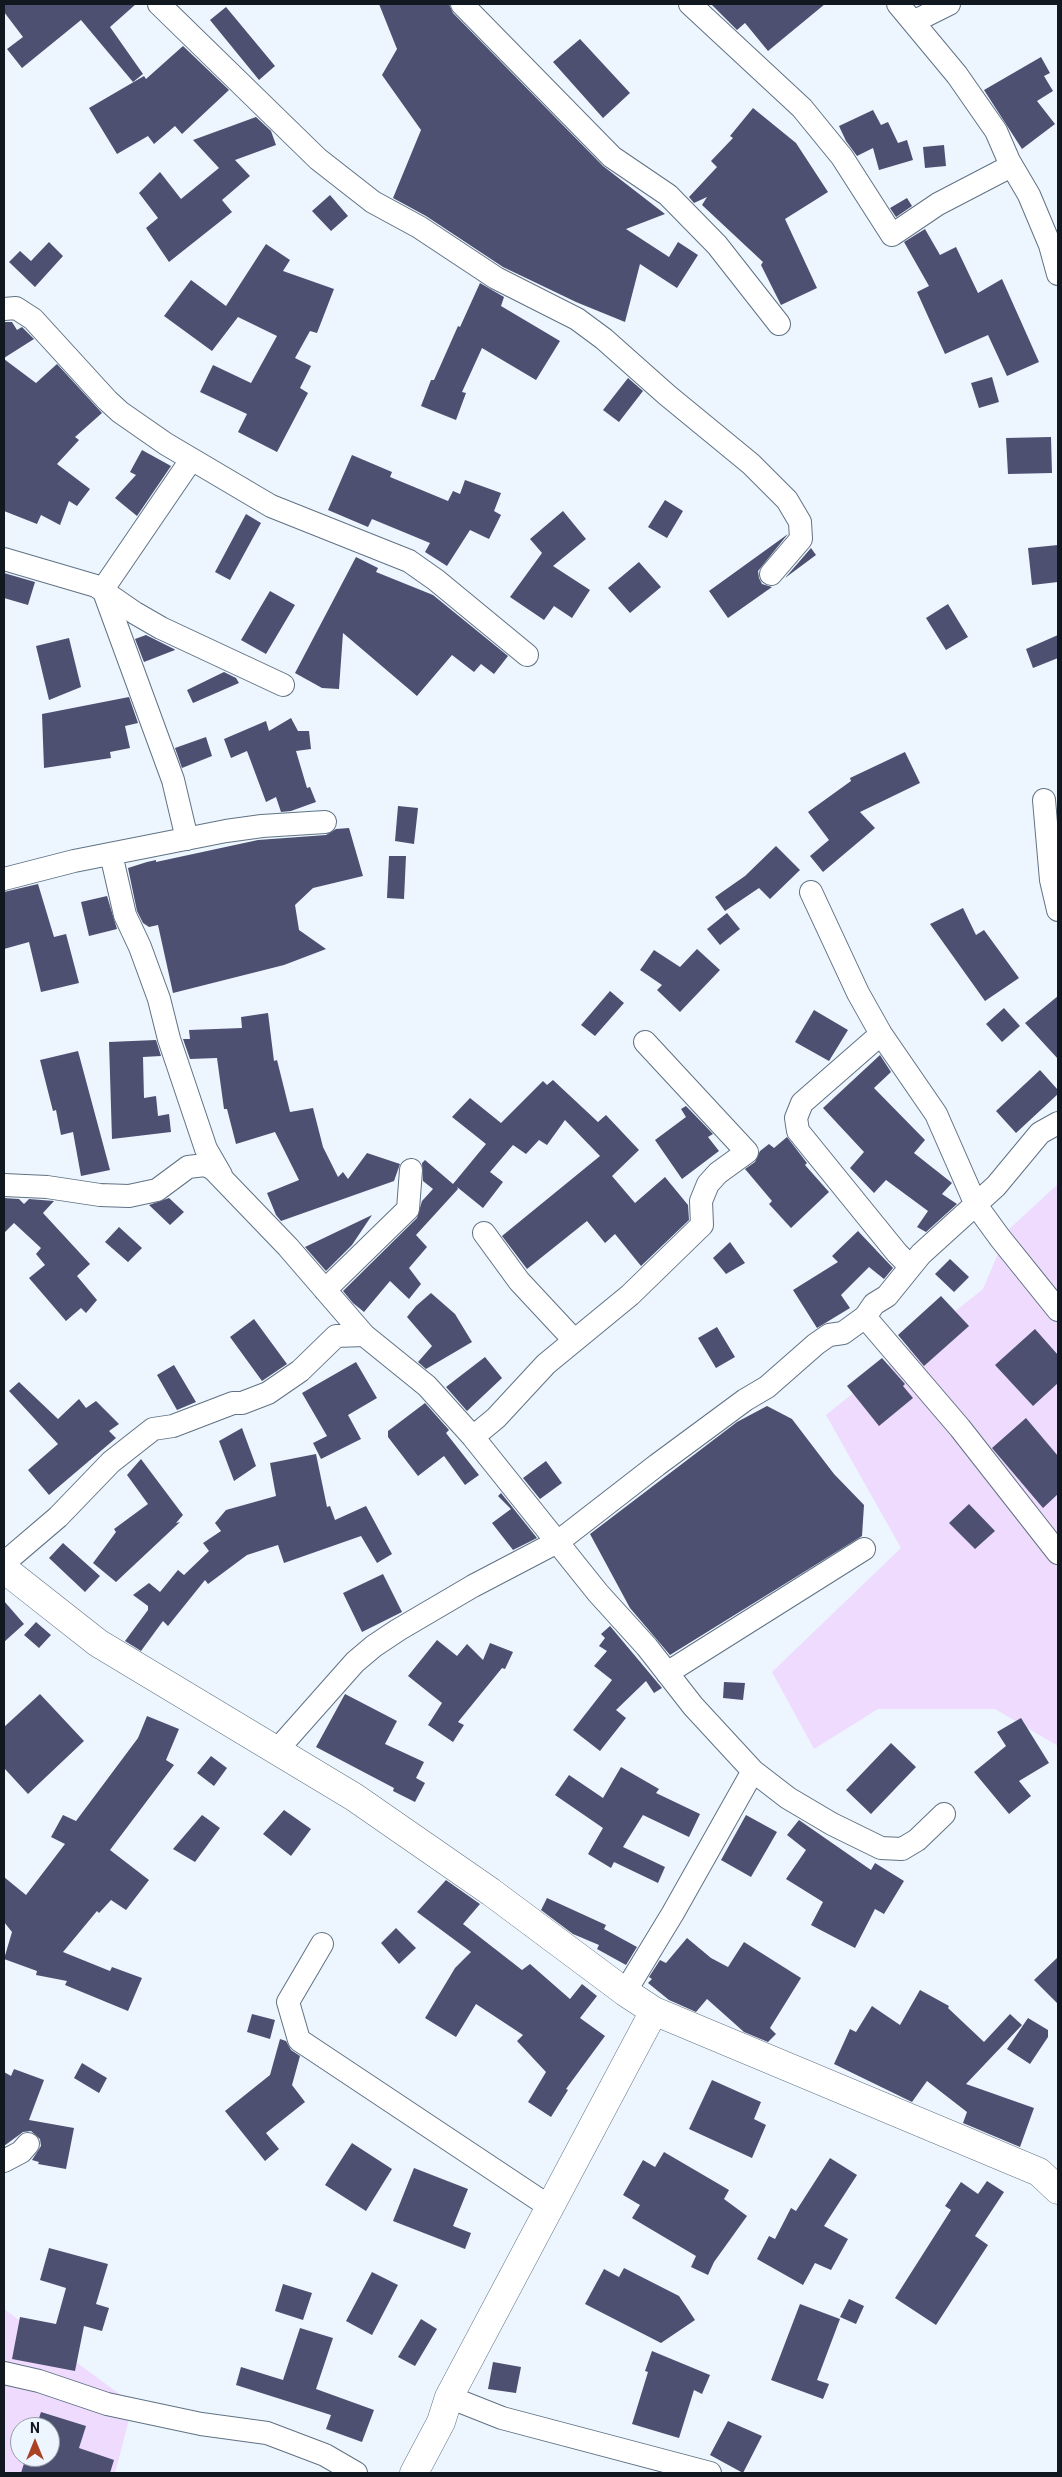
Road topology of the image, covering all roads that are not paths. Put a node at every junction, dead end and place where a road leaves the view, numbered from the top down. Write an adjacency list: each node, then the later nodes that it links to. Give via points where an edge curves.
1 (159, 4): 13 (street, via 318,159 373,202 496,278 577,319 751,464 787,500 800,522 801,538)
2 (462, 4): 10 (street, via 612,157 668,195 717,245)
3 (690, 4): 7 (street, via 802,108 842,157 892,235 938,204)
4 (898, 4): 6 (street)
5 (949, 4): 6 (street)
6 (913, 22): 7 (street, via 957,75 996,131)
7 (1011, 166): 8 (street, via 1029,195)
8 (1058, 274)
9 (4, 309): 11 (street, via 16,308 33,319 120,412)
10 (778, 324)
11 (190, 460): 14 (street); 15 (street, via 271,506 409,561)
12 (4, 559): 14 (street, via 64,575)
13 (771, 574)
14 (103, 590): 16 (street, via 161,628); 19 (street, via 173,780)
15 (527, 655)
16 (283, 685)
17 (1044, 800): 23 (street, via 1051,880)
18 (325, 822): 19 (street, via 245,828)
19 (187, 839): 20 (street)
20 (111, 854): 21 (street); 28 (street, via 125,915 159,998 169,1040 206,1149)
21 (4, 879)
22 (811, 892): 24 (street, via 858,993)
23 (1058, 910)
24 (881, 1034): 30 (street, via 936,1114); 32 (street, via 802,1102 796,1118 798,1131)
25 (645, 1042): 37 (street, via 747,1152 708,1184 701,1200 702,1225 630,1295)
26 (1058, 1123): 30 (street, via 1040,1133)
27 (411, 1170): 33 (street, via 408,1209)
28 (223, 1178): 29 (street, via 205,1165 194,1165 157,1190 129,1196); 33 (street)
29 (4, 1186)
30 (976, 1205): 32 (street); 34 (street)
31 (484, 1233): 37 (street, via 519,1281)
32 (910, 1266): 35 (street, via 887,1296 874,1304)
33 (325, 1290): 36 (street)
34 (1058, 1310)
35 (865, 1317): 39 (street, via 843,1333 829,1335 816,1344 767,1387 745,1400); 41 (street, via 960,1428)
36 (364, 1334): 38 (street, via 427,1386); 42 (street, via 336,1336 300,1371 268,1393 173,1426 153,1429 111,1462 58,1517)
37 (574, 1340): 38 (street)
38 (473, 1437): 39 (street)
39 (559, 1541): 44 (street, via 598,1593); 45 (street, via 473,1586 374,1646 355,1662)
40 (864, 1549): 44 (street)
41 (1058, 1553)
42 (4, 1563)
43 (4, 1570): 45 (street, via 98,1643)
44 (667, 1673): 46 (street)
45 (277, 1750): 49 (street, via 354,1797 491,1892)
46 (753, 1771): 47 (street, via 832,1824 881,1848 902,1849 917,1840); 49 (street)
47 (944, 1814)
48 (322, 1944): 54 (street, via 288,2002 299,2040)
49 (625, 1992): 50 (street)
50 (654, 2011): 53 (street, via 1039,2172); 54 (street)
51 (28, 2144): 52 (street)
52 (4, 2161)
53 (1058, 2190)
54 (550, 2207): 56 (street)
55 (4, 2373): 58 (street, via 107,2404 201,2424 267,2433 325,2455)
56 (449, 2397): 57 (street, via 502,2418); 59 (street, via 441,2422)
57 (686, 2470): 60 (street)
58 (356, 2473)
59 (414, 2473)
60 (710, 2473)

